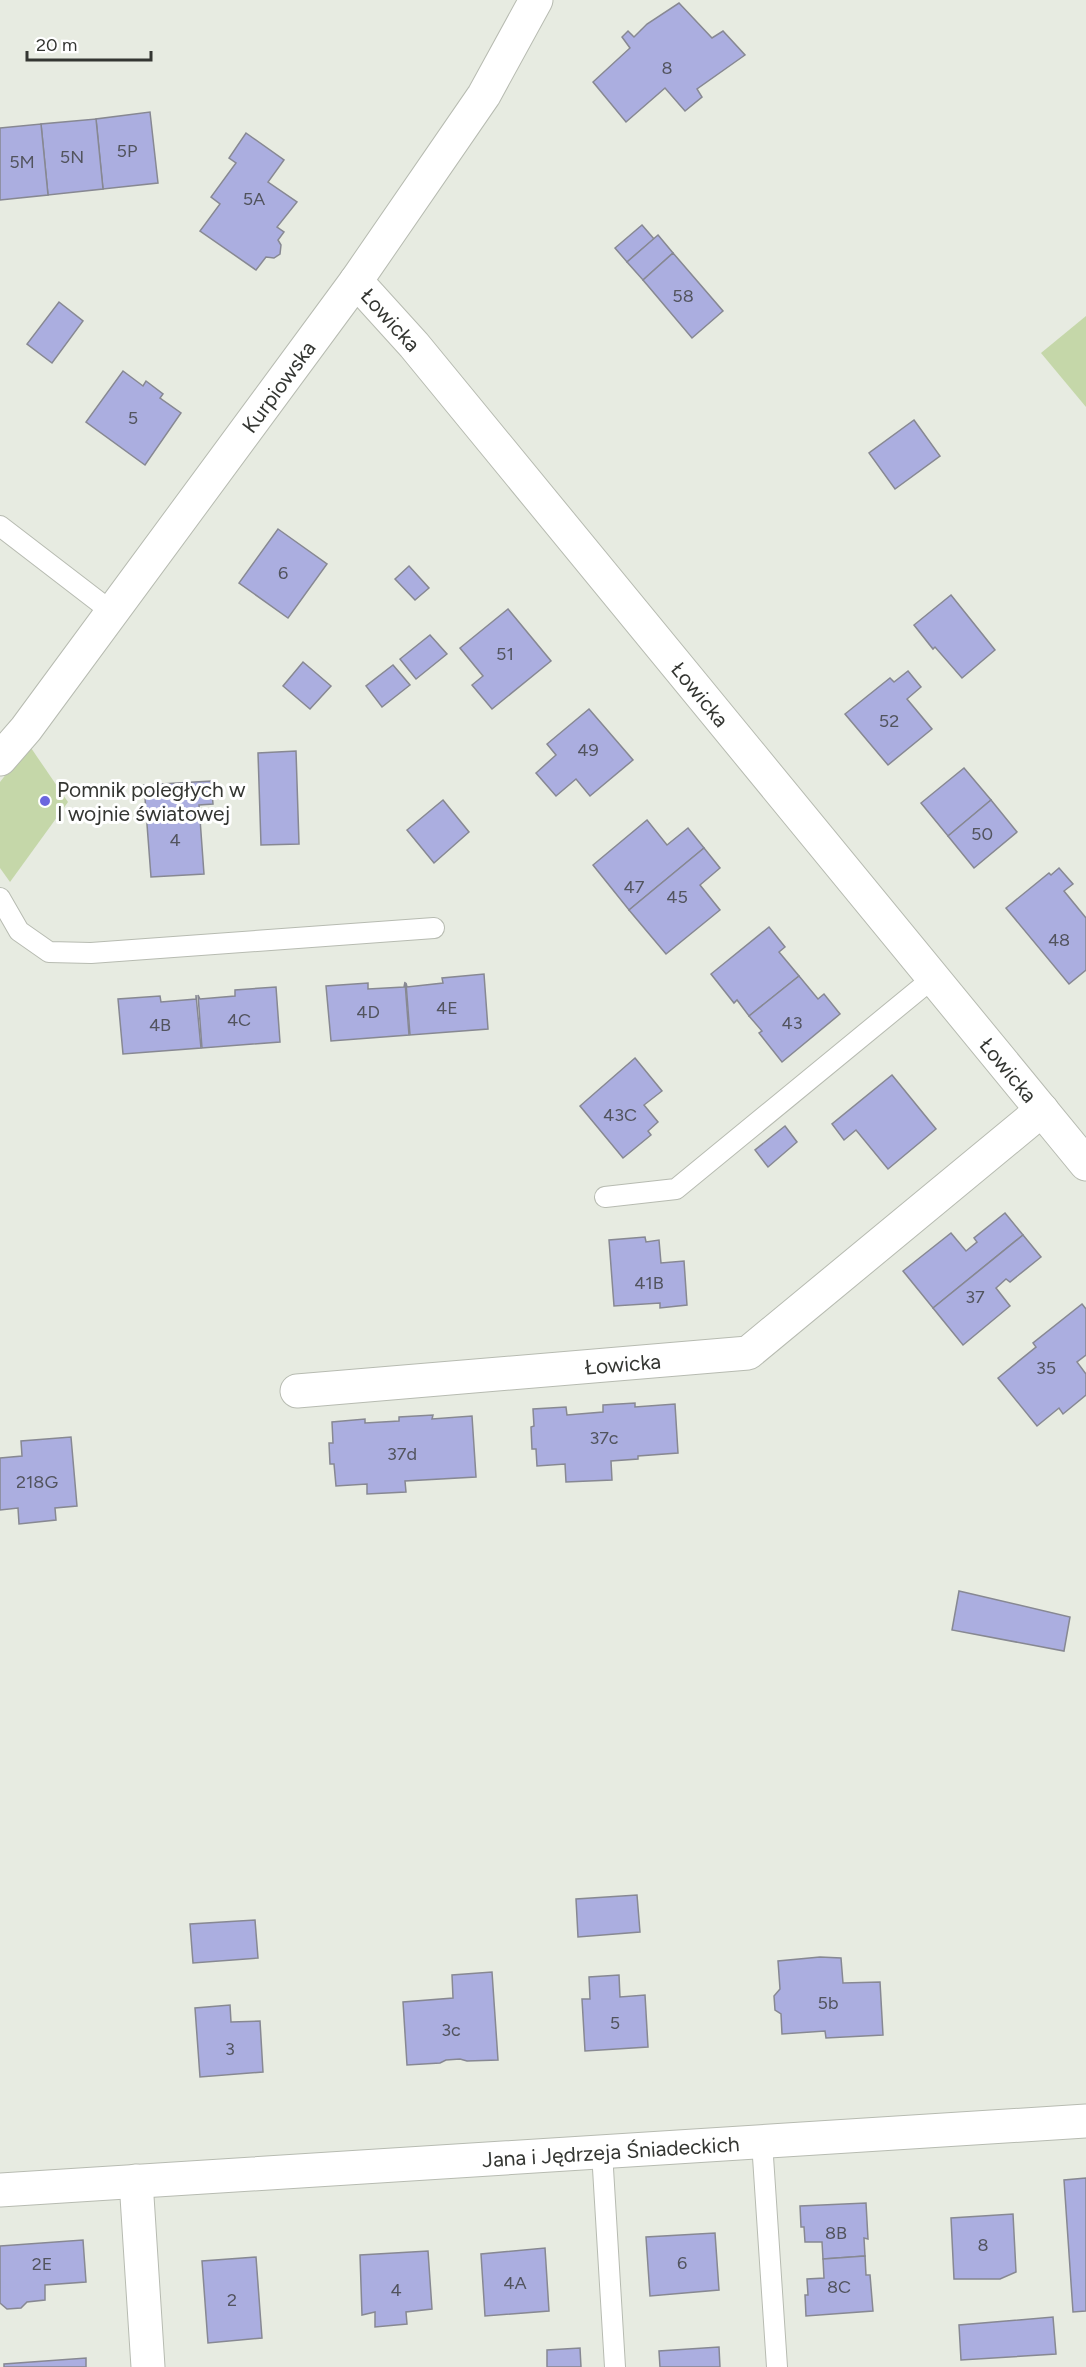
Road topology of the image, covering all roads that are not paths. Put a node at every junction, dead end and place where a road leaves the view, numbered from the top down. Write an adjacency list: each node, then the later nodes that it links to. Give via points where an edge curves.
1 (536, 0): 2 (street, Kurpiowska, via 484,96)
2 (356, 280): 4 (street, Kurpiowska); 8 (street, Łowicka, via 414,345)
3 (0, 526): 4 (lane)
4 (112, 612): 5 (street, Kurpiowska)
5 (0, 759)
6 (0, 898): 7 (lane, via 20,931 49,952 91,953)
7 (434, 928)
8 (933, 978): 9 (street, Łowicka); 11 (lane, via 676,1189)
9 (1042, 1110): 10 (street, Łowicka); 12 (street, Łowicka, via 748,1353)
10 (1086, 1164)
11 (605, 1197)
12 (297, 1391)
13 (1086, 2121): 14 (street, Jana i Jędrzeja Śniadeckich)
14 (762, 2142): 15 (street, Jana i Jędrzeja Śniadeckich); 20 (lane)
15 (602, 2152): 16 (street, Jana i Jędrzeja Śniadeckich); 19 (lane)
16 (136, 2181): 17 (street, Jana i Jędrzeja Śniadeckich); 18 (street)
17 (0, 2190)
18 (148, 2367)
19 (615, 2367)
20 (777, 2367)

